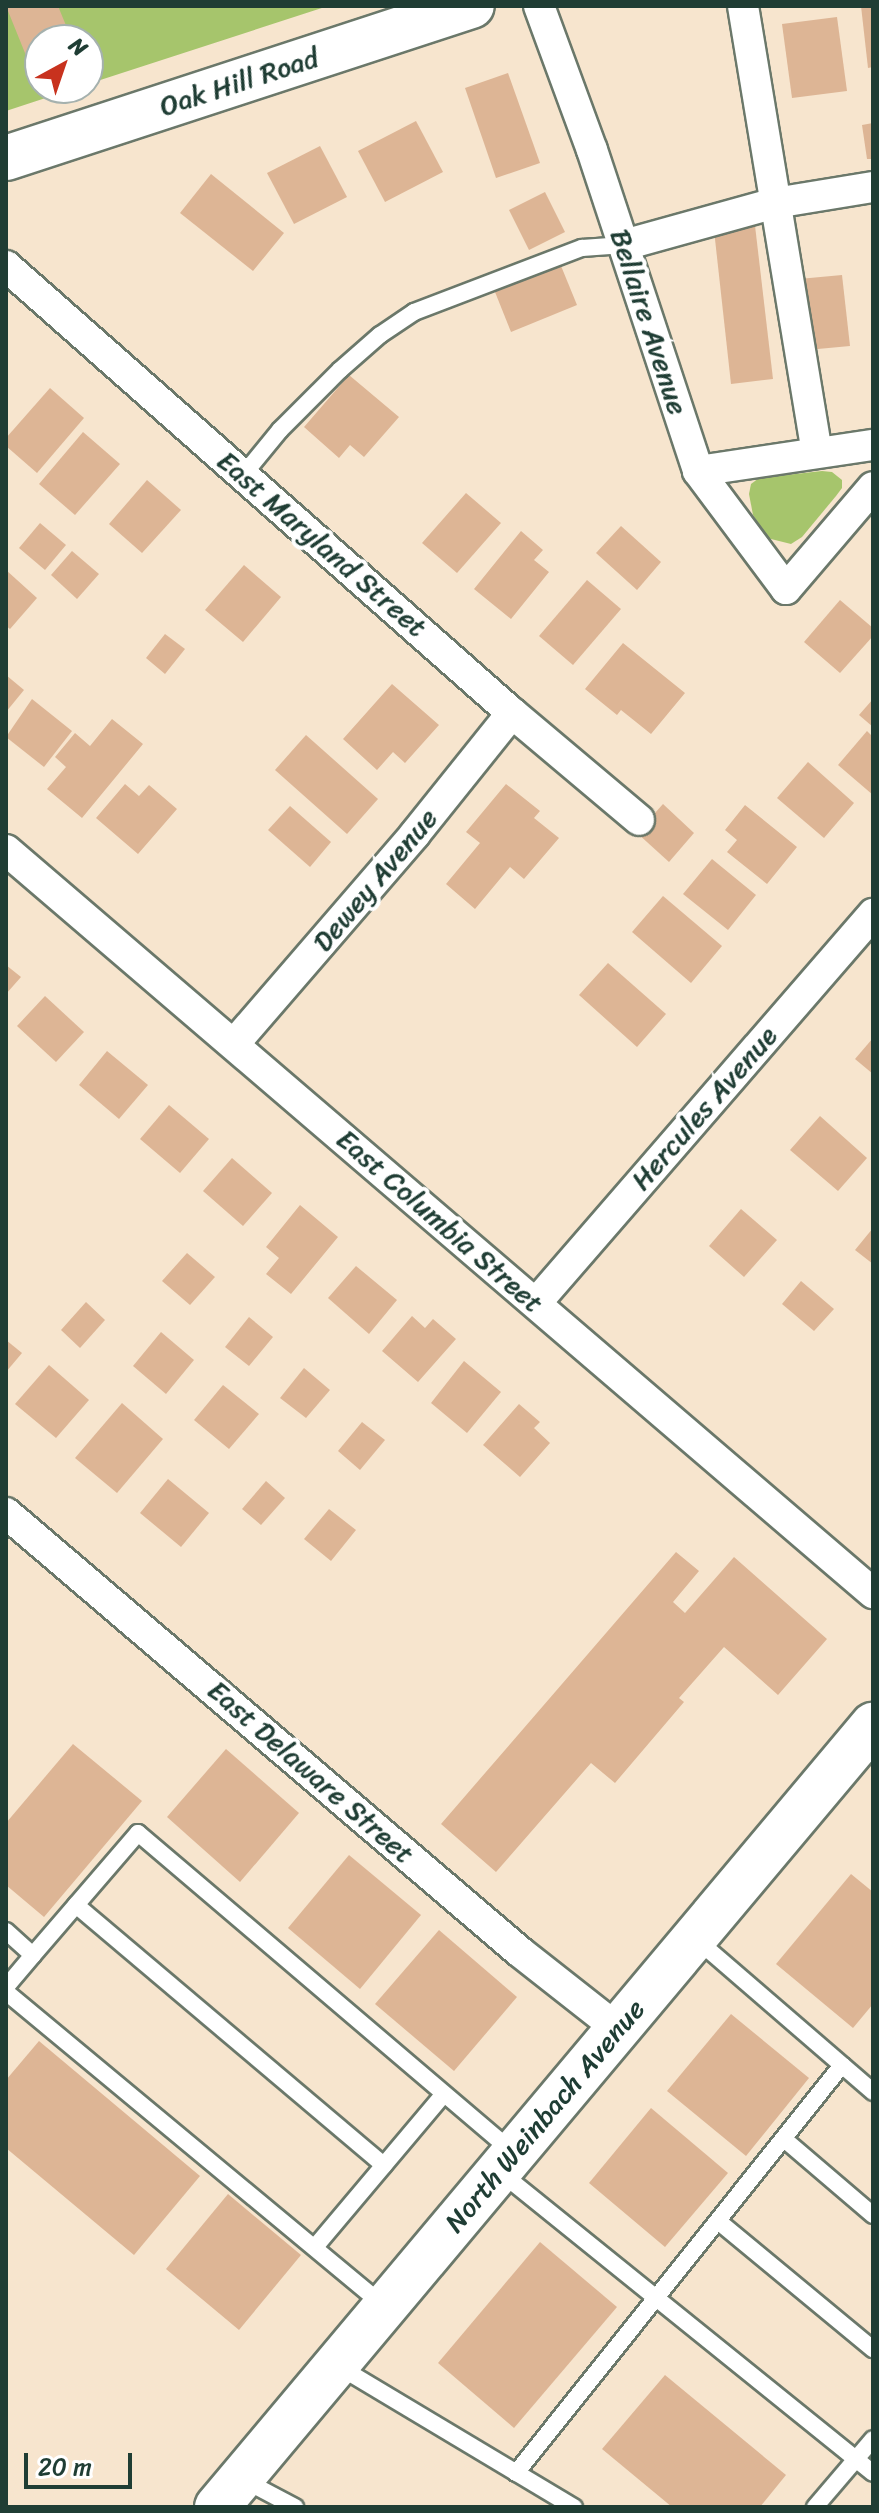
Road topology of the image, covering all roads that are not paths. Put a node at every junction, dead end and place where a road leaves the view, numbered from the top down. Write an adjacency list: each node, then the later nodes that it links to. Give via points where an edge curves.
1 (472, 6): 4 (main road, Oak Hill Road)
2 (539, 6): 7 (street, Bellaire Avenue)
3 (743, 6): 6 (street)
4 (6, 158)
5 (873, 187): 6 (street)
6 (775, 203): 7 (street); 10 (street)
7 (624, 245): 11 (street, Bellaire Avenue); 12 (lane, via 582,248 414,312 340,370)
8 (6, 266): 12 (street, East Maryland Street)
9 (873, 445): 10 (street)
10 (817, 451): 11 (street)
11 (698, 471): 13 (street, Bellaire Avenue, via 786,589)
12 (244, 474): 14 (street, East Maryland Street)
13 (873, 487)
14 (512, 713): 15 (street, East Maryland Street); 18 (street, Dewey Avenue)
15 (639, 820)
16 (6, 850): 18 (street, East Columbia Street)
17 (873, 914): 19 (street, Hercules Avenue)
18 (234, 1044): 19 (street, East Columbia Street)
19 (536, 1303): 21 (street, East Columbia Street)
20 (6, 1513): 28 (street, East Delaware Street, via 520,1952)
21 (873, 1593)
22 (873, 1725): 25 (main road, North Weinbach Avenue)
23 (76, 1905): 26 (lane); 31 (lane, via 138,1833); 34 (lane)
24 (6, 1931): 26 (lane)
25 (695, 1937): 28 (main road, North Weinbach Avenue); 29 (lane)
26 (33, 1955): 27 (lane)
27 (6, 1990): 37 (lane)
28 (618, 2029): 33 (main road, North Weinbach Avenue)
29 (842, 2065): 30 (lane); 32 (lane)
30 (873, 2092)
31 (444, 2094): 33 (lane); 34 (lane)
32 (784, 2139): 35 (lane); 36 (lane)
33 (506, 2162): 38 (lane); 39 (main road, North Weinbach Avenue)
34 (384, 2165): 37 (lane)
35 (873, 2215)
36 (718, 2221): 38 (lane); 40 (lane)
37 (315, 2247): 39 (lane)
38 (657, 2297): 43 (lane); 44 (lane)
39 (385, 2307): 41 (main road, North Weinbach Avenue)
40 (873, 2349)
41 (337, 2365): 44 (lane); 46 (main road, North Weinbach Avenue)
42 (873, 2439): 43 (lane)
43 (855, 2460): 45 (lane); 49 (lane)
44 (516, 2473): 48 (lane)
45 (873, 2473)
46 (229, 2493): 47 (lane)
47 (295, 2507)
48 (574, 2507)
49 (815, 2507)

